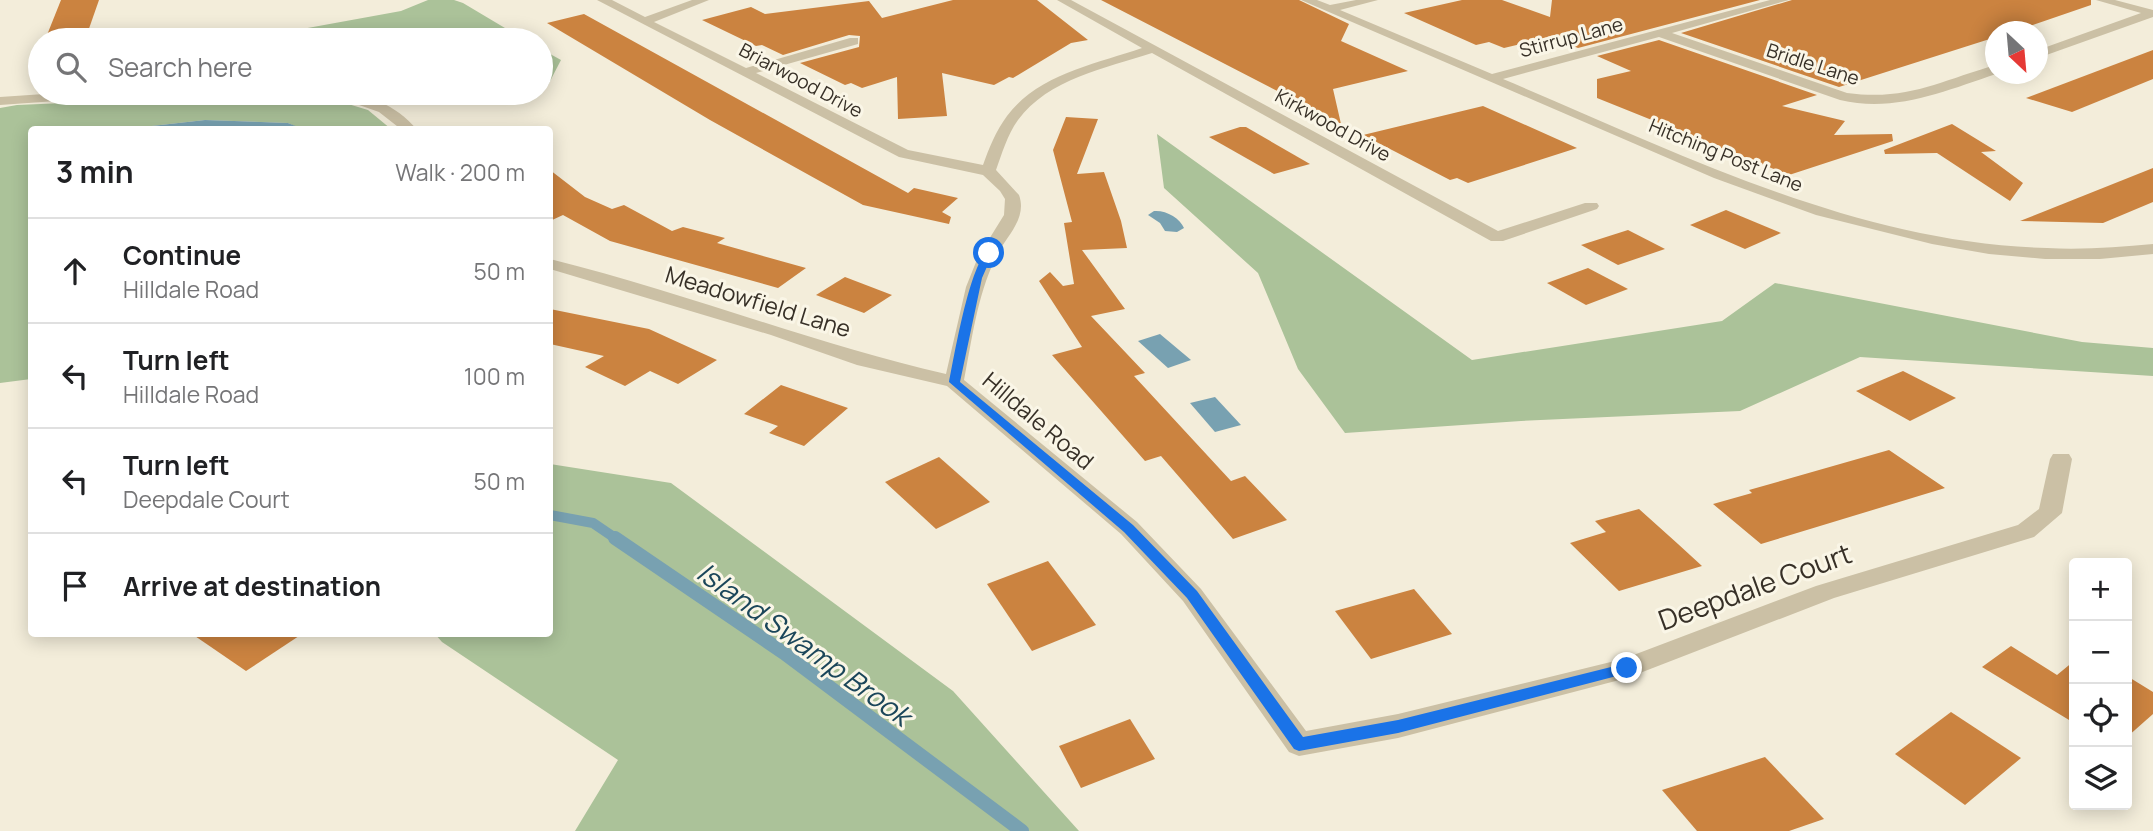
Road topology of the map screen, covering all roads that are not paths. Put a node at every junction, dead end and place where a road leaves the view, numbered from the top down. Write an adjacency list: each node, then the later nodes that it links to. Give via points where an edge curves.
1 (603, 0): 10 (street, Briarwood Drive)
2 (703, 0): 10 (street)
3 (1063, 0): 13 (street, Kirkwood Drive)
4 (1307, 0): 8 (street, Hitching Post Lane)
5 (1372, 0): 8 (street)
6 (1783, 0): 11 (street, Stirrup Lane)
7 (2102, 0): 9 (street)
8 (1329, 9): 17 (street, Hitching Post Lane)
9 (2153, 13): 14 (street)
10 (645, 21): 15 (street, Briarwood Drive)
11 (1660, 33): 16 (street, Bridle Lane, via 1867,101 1910,99); 17 (street, Stirrup Lane)
12 (854, 41): 15 (street)
13 (1153, 49): 22 (street, via 1071,77 1031,99 1013,117); 23 (street, Kirkwood Drive, via 1497,237)
14 (2048, 50)
15 (746, 72): 22 (street, Briarwood Drive, via 904,154)
16 (1985, 73)
17 (1492, 78): 24 (street, Hitching Post Lane, via 1731,180 1834,217 1959,243 2043,253)
18 (28, 99): 19 (street)
19 (0, 101)
20 (374, 105): 21 (street)
21 (407, 126)
22 (988, 171): 26 (street, Hilldale Road, via 1014,202 1008,226 977,278)
23 (1591, 206)
24 (2153, 249)
25 (553, 265): 26 (street, Meadowfield Lane, via 864,361)
26 (954, 382): 28 (street, Hilldale Road, via 1129,528 1192,595)
27 (2061, 459): 28 (street, Deepdale Court, via 2050,513 2026,531 1825,592 1627,668 1398,726)
28 (1299, 744)

